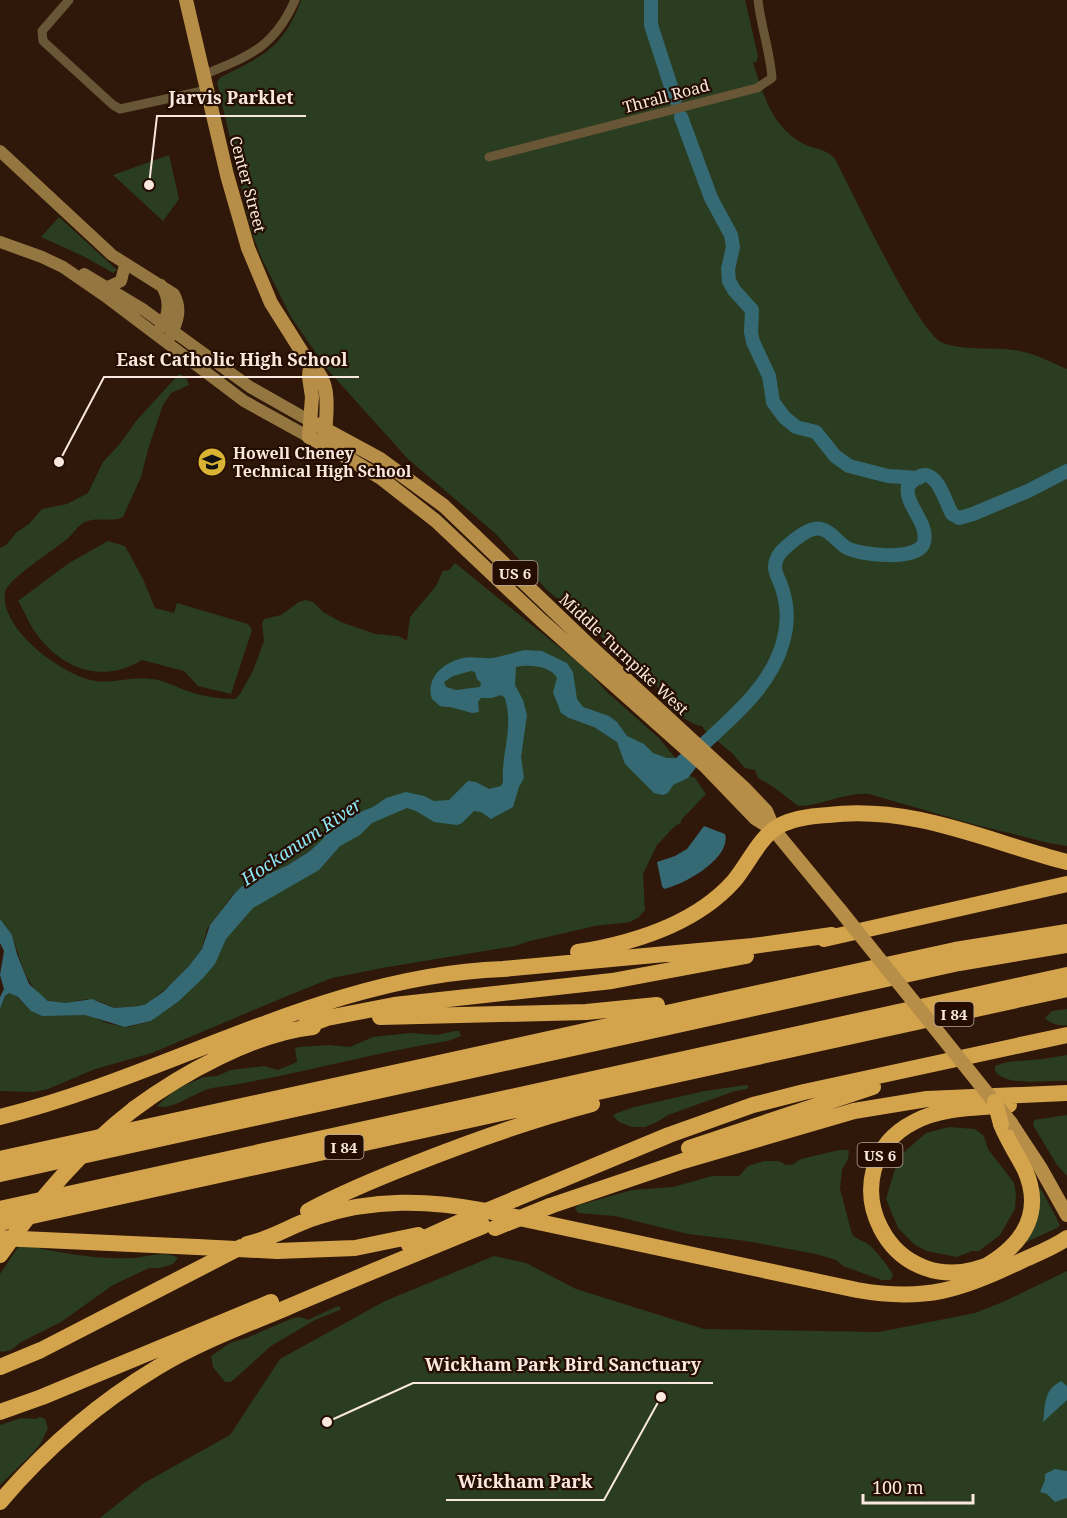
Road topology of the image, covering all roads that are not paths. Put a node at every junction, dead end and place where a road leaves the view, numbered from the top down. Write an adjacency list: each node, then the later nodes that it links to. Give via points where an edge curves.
1 (69, 0): 6 (street, via 42,31 43,41 113,105 120,109)
2 (186, 0): 5 (main road, Center Street)
3 (295, 0): 5 (street, via 277,33 260,48)
4 (758, 0): 8 (street, Thrall Road, via 772,78 757,88)
5 (203, 75): 6 (main road, Center Street)
6 (207, 90): 16 (main road, Center Street, via 236,210 255,269 275,311)
7 (0, 151): 10 (main road)
8 (489, 157)
9 (0, 242): 11 (main road)
10 (125, 265): 12 (main road, via 121,281); 13 (main road, via 174,294 179,316)
11 (63, 267): 12 (main road, Middle Turnpike West); 14 (main road, Middle Turnpike West)
12 (108, 287): 13 (main road, Middle Turnpike West)
13 (168, 328): 14 (main road); 15 (main road); 17 (main road, Middle Turnpike West, via 245,385)
14 (156, 335): 15 (main road, Middle Turnpike West)
15 (166, 343): 19 (main road, Middle Turnpike West, via 244,401)
16 (310, 364): 17 (main road, Center Street); 18 (main road, Center Street, via 320,372 325,387)
17 (310, 421): 18 (main road, Middle Turnpike West); 19 (main road, Center Street)
18 (326, 429): 20 (main road, Center Street); 21 (main road, Middle Turnpike West / US 6, via 380,459 441,504)
19 (309, 437): 20 (main road, Middle Turnpike West / US 6)
20 (325, 445): 21 (main road, Middle Turnpike West / US 6, via 416,504)
21 (610, 673): 22 (main road, Middle Turnpike West / US 6, via 764,809)
22 (774, 830): 23 (highway, via 790,821 821,815 884,813 946,825); 28 (highway, via 724,891 701,909 664,928 622,944); 38 (main road, Middle Turnpike West / US 6, bridge)
23 (1067, 862)
24 (1067, 884): 26 (highway)
25 (1067, 932): 31 (highway, via 979,945)
26 (832, 935): 28 (highway, via 741,948); 32 (highway, via 663,973 404,1003 327,1018)
27 (1067, 945): 42 (highway, via 959,963)
28 (483, 969): 39 (highway, via 399,983 325,1002 93,1090)
29 (1067, 975): 44 (highway)
30 (1067, 989): 35 (highway, I 84)
31 (709, 1004): 32 (highway, via 675,1003 586,1012 395,1016); 41 (highway)
32 (303, 1027): 52 (highway, bridge, via 212,1061 134,1109 65,1172)
33 (1067, 1035): 34 (highway)
34 (979, 1053): 43 (highway, via 955,1065 795,1111); 48 (highway, bridge, via 753,1105 669,1134)
35 (688, 1072): 46 (highway, I 84); 51 (highway, via 646,1090 538,1119 440,1154 339,1196)
36 (1067, 1093): 43 (highway, via 927,1099 854,1111)
37 (1067, 1100): 53 (highway, US 6, via 936,1113 903,1129 881,1154 873,1177 873,1208 882,1233 896,1250 916,1265 942,1272 965,1272)
38 (995, 1102): 40 (highway, US 6, bridge)
39 (0, 1117)
40 (1006, 1123): 45 (main road, via 1040,1167); 53 (highway, US 6, via 1028,1178 1033,1204 1019,1239)
41 (0, 1159)
42 (0, 1173)
43 (543, 1205): 56 (highway, via 346,1282 200,1345 143,1376 65,1435)
44 (0, 1209)
45 (1067, 1215)
46 (0, 1223)
47 (1067, 1230): 53 (highway)
48 (436, 1231): 49 (highway, bridge, via 355,1248 277,1251); 55 (highway)
49 (0, 1238)
50 (1067, 1238): 51 (highway, via 972,1284 906,1296 857,1290 487,1210 428,1202 384,1202 334,1211)
51 (247, 1244): 54 (highway, via 51,1345)
52 (0, 1255)
53 (989, 1264)
54 (0, 1367)
55 (0, 1412)
56 (0, 1502)

